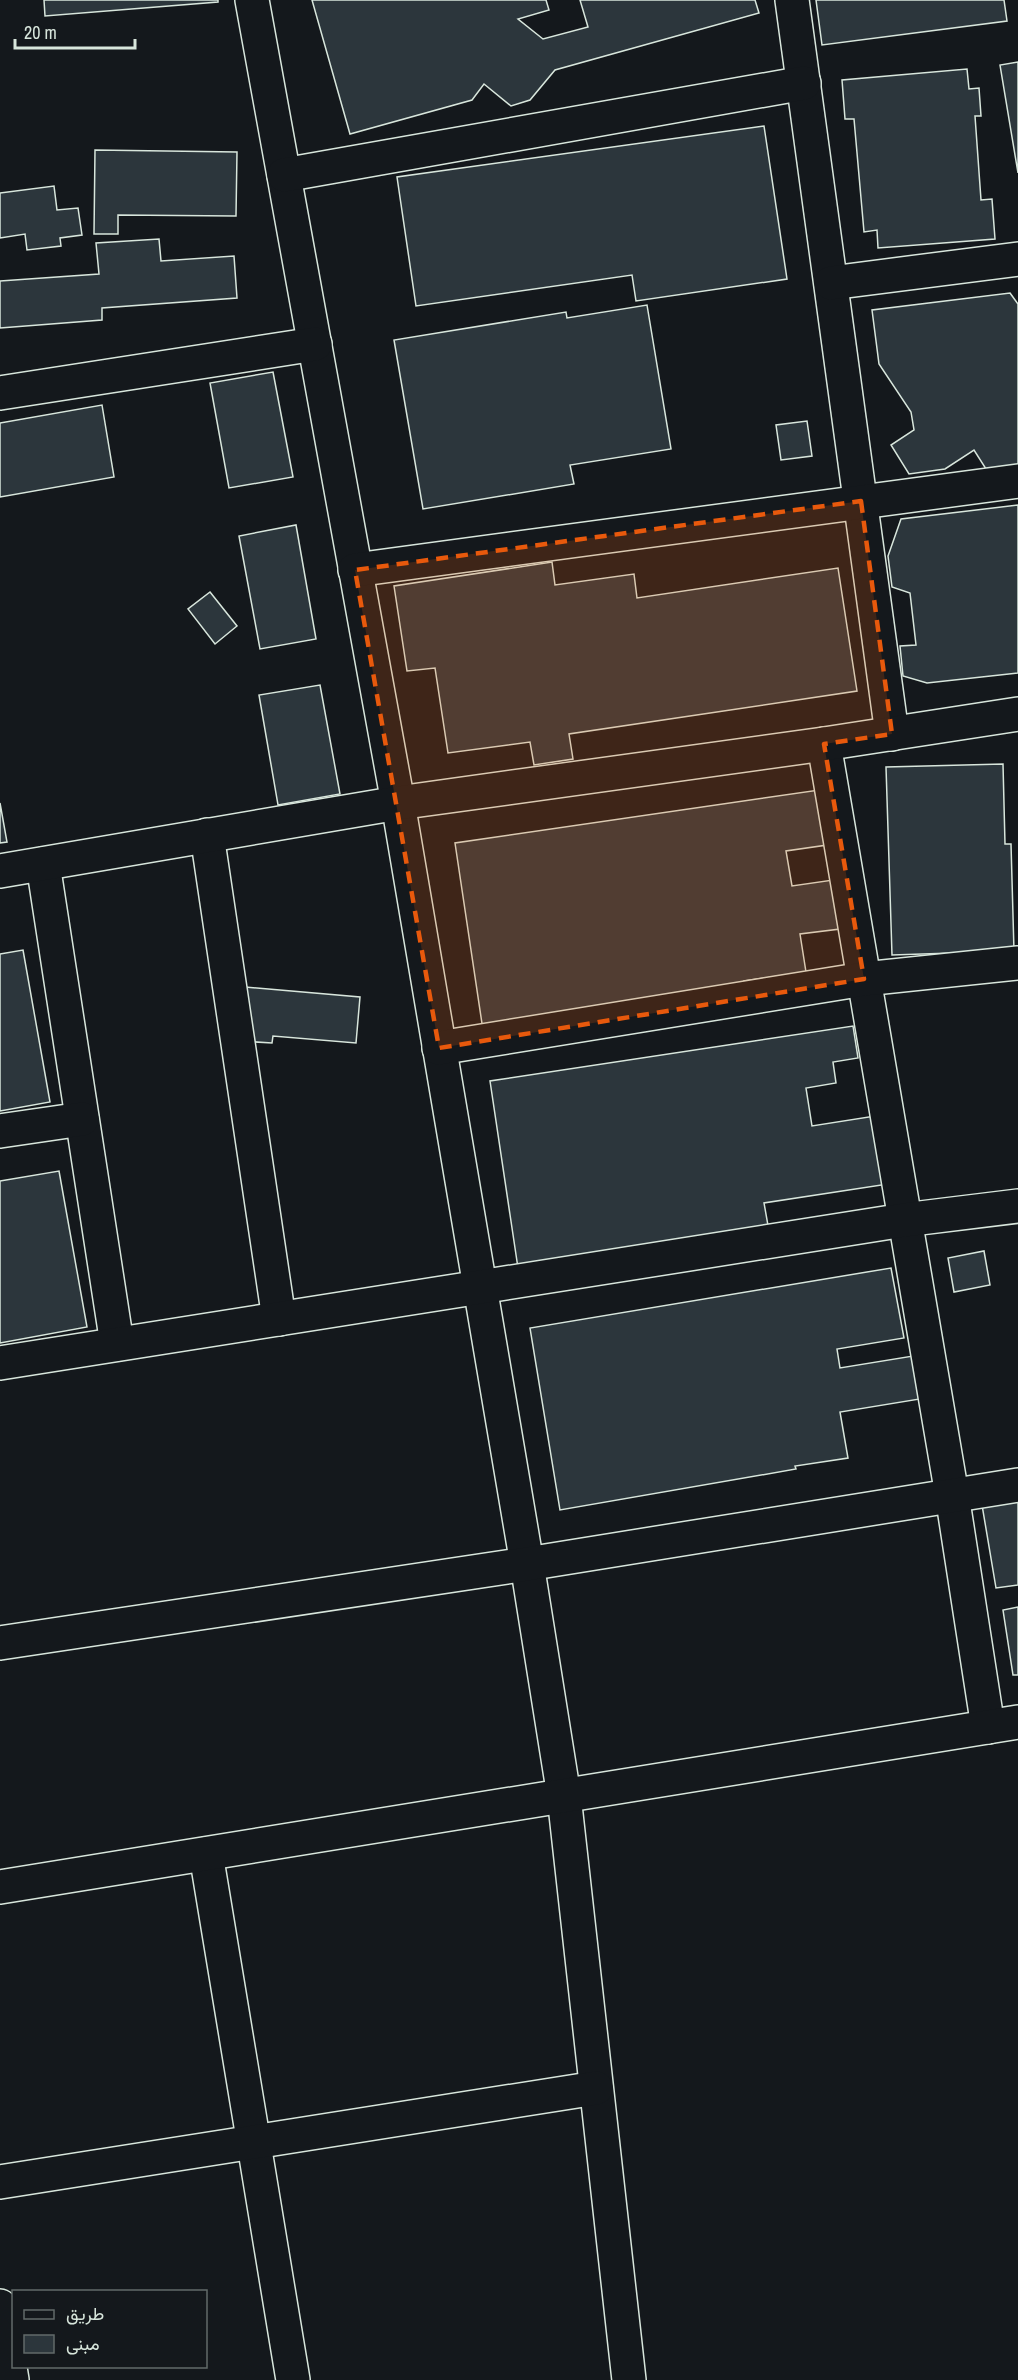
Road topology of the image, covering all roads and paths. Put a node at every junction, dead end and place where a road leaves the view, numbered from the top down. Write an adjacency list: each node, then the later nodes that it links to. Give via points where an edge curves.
1 (252, 0): 4 (street)
2 (792, 0): 3 (street)
3 (804, 83): 4 (street); 6 (street)
4 (284, 175): 7 (street)
5 (1018, 259): 6 (street)
6 (831, 283): 10 (street)
7 (315, 344): 8 (street); 11 (street)
8 (0, 393)
9 (1018, 481): 10 (street)
10 (861, 501): 11 (street); 13 (street)
11 (356, 570): 15 (street)
12 (1018, 714): 13 (street)
13 (892, 734): 14 (street)
14 (824, 744): 15 (street); 20 (street)
15 (398, 803): 16 (street); 21 (street)
16 (207, 836): 17 (street); 27 (street)
17 (43, 864): 18 (street); 22 (street)
18 (0, 872)
19 (1018, 963): 20 (street)
20 (864, 979): 21 (street); 25 (street)
21 (439, 1048): 26 (street)
22 (82, 1119): 23 (street); 28 (street)
23 (0, 1131)
24 (1018, 1206): 25 (street)
25 (904, 1220): 26 (street); 31 (street)
26 (479, 1287): 27 (street); 32 (street)
27 (279, 1319): 28 (street)
28 (117, 1344): 29 (street)
29 (0, 1363)
30 (1018, 1485): 31 (street)
31 (952, 1495): 32 (street); 34 (street)
32 (527, 1564): 33 (street); 35 (street)
33 (0, 1643)
34 (1003, 1724): 35 (street)
35 (564, 1796): 36 (street); 38 (street)
36 (206, 1854): 37 (street); 39 (street)
37 (0, 1887)
38 (596, 2088): 39 (street); 44 (street)
39 (253, 2141): 40 (street); 43 (street)
40 (0, 2182)
41 (0, 2306): 42 (street)
42 (12, 2380)
43 (293, 2380)
44 (629, 2380)

